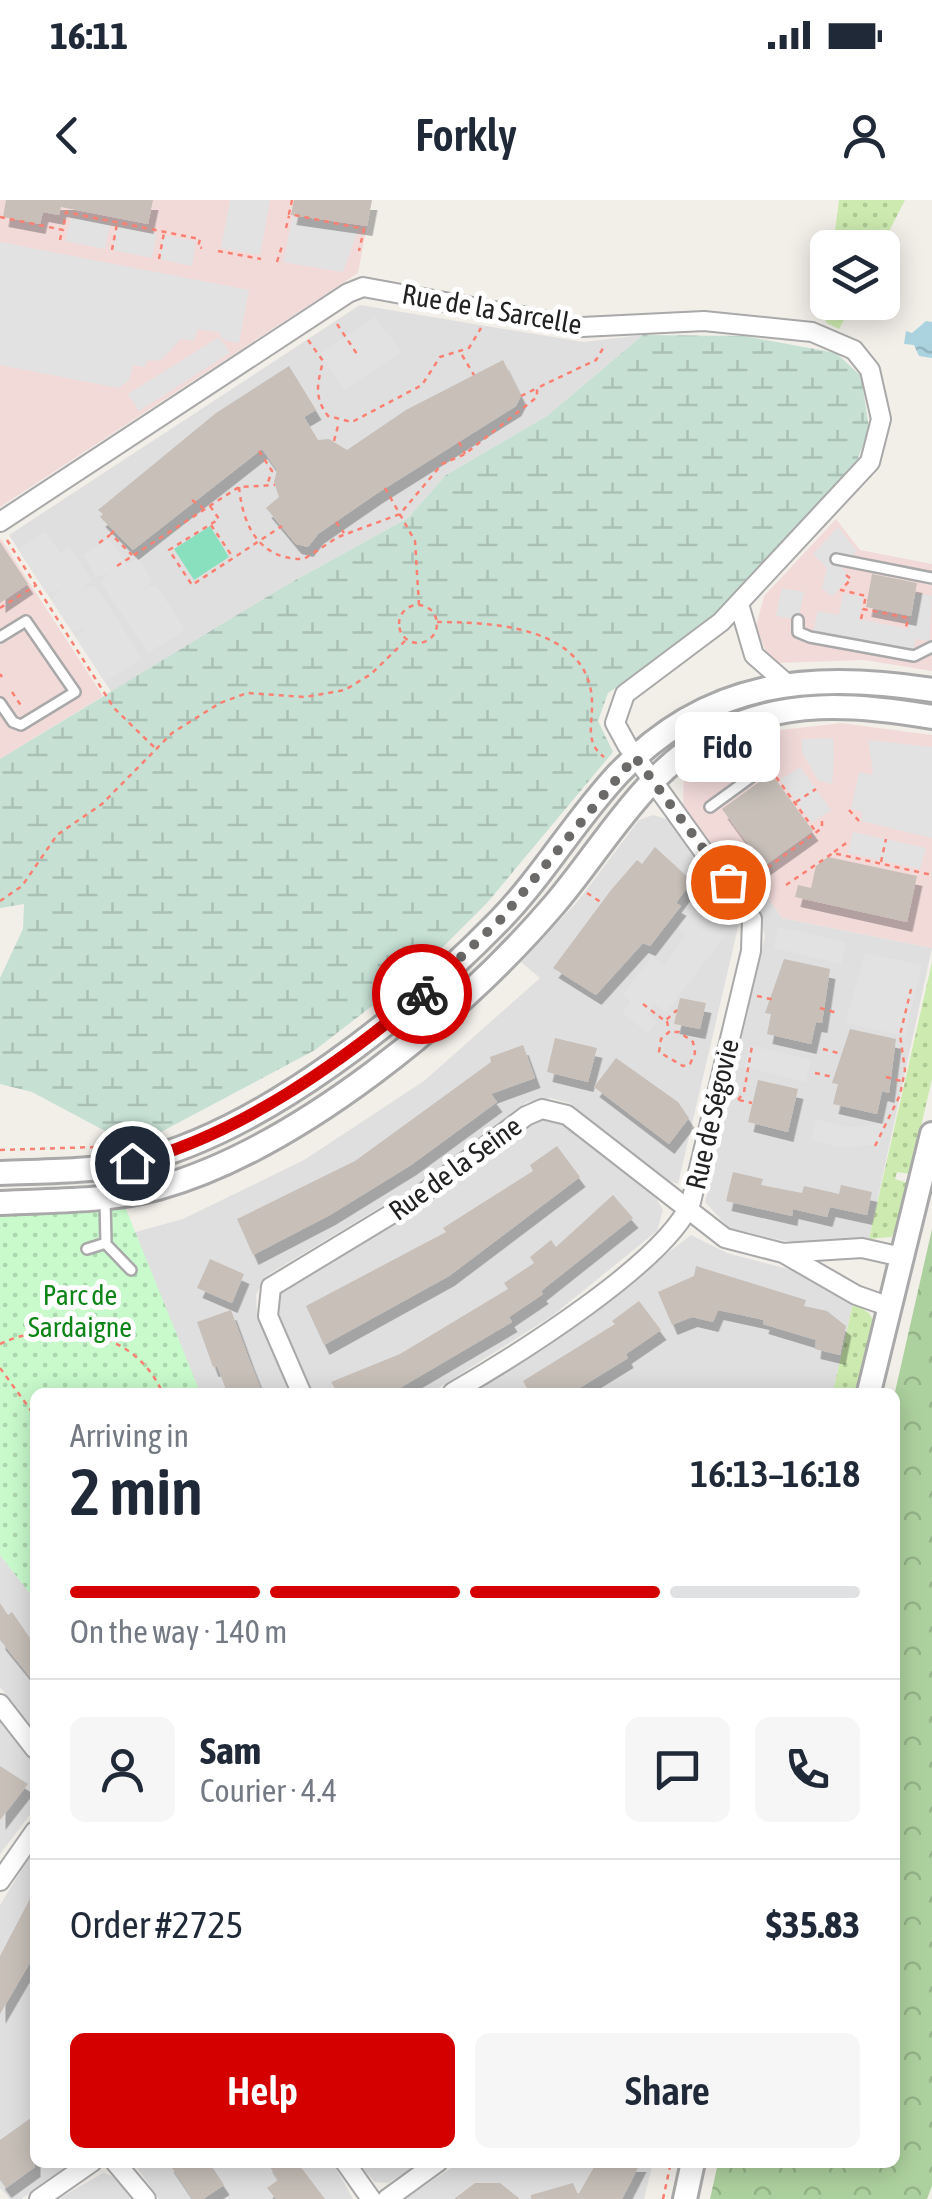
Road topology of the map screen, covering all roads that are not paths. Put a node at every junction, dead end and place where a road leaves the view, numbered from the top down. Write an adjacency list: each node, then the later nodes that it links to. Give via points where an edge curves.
1 (2, 528): 4 (street, Rue de la Sarcelle, via 363,287 582,327 704,321 824,336 854,350 876,384 882,419 875,450 858,478)
2 (836, 559): 3 (lane)
3 (932, 578)
4 (739, 604): 8 (street, via 754,654); 12 (street, Rue de la Sarcelle, via 696,645 622,698 616,727)
5 (798, 620): 7 (lane, via 798,632 810,636 914,656)
6 (0, 637): 10 (lane, via 26,620 75,692 21,725)
7 (932, 647)
8 (786, 683): 9 (street, via 862,680); 12 (street, via 717,704)
9 (932, 690)
10 (0, 704)
11 (932, 717): 14 (street, via 836,705 782,710 712,736)
12 (635, 757): 14 (street, Rue de Ségovie); 17 (street, via 486,934 399,1013 308,1079 209,1134 145,1160)
13 (772, 767): 15 (lane)
14 (652, 781): 18 (street, via 524,938 404,1048 228,1160 159,1188); 20 (street, Rue de Ségovie, via 748,910 754,929)
15 (710, 808)
16 (932, 1134): 24 (street)
17 (0, 1173)
18 (105, 1198): 19 (street); 21 (lane)
19 (0, 1202)
20 (688, 1211): 23 (street, Rue de la Seine, via 724,1238); 27 (street, Rue de la Seine, via 566,1114 534,1110 428,1192 271,1286 268,1316); 28 (street, Rue de Ségovie, via 671,1234 573,1313)
21 (106, 1243): 22 (lane); 25 (lane)
22 (87, 1249)
23 (783, 1253): 24 (street, Rue de la Seine, via 862,1248); 26 (street, Rue de la Seine)
24 (902, 1257): 26 (street)
25 (131, 1270)
26 (890, 1307): 29 (street)
27 (299, 1388)
28 (458, 1388)
29 (870, 1388)
30 (0, 1704): 31 (street)
31 (30, 1742)
32 (30, 1838): 33 (street)
33 (0, 1881)
34 (83, 2168): 39 (street)
35 (120, 2168): 40 (street)
36 (349, 2168): 41 (street)
37 (430, 2168): 42 (street)
38 (693, 2168): 43 (street)
39 (38, 2199)
40 (146, 2199)
41 (371, 2199)
42 (387, 2199)
43 (685, 2199)

